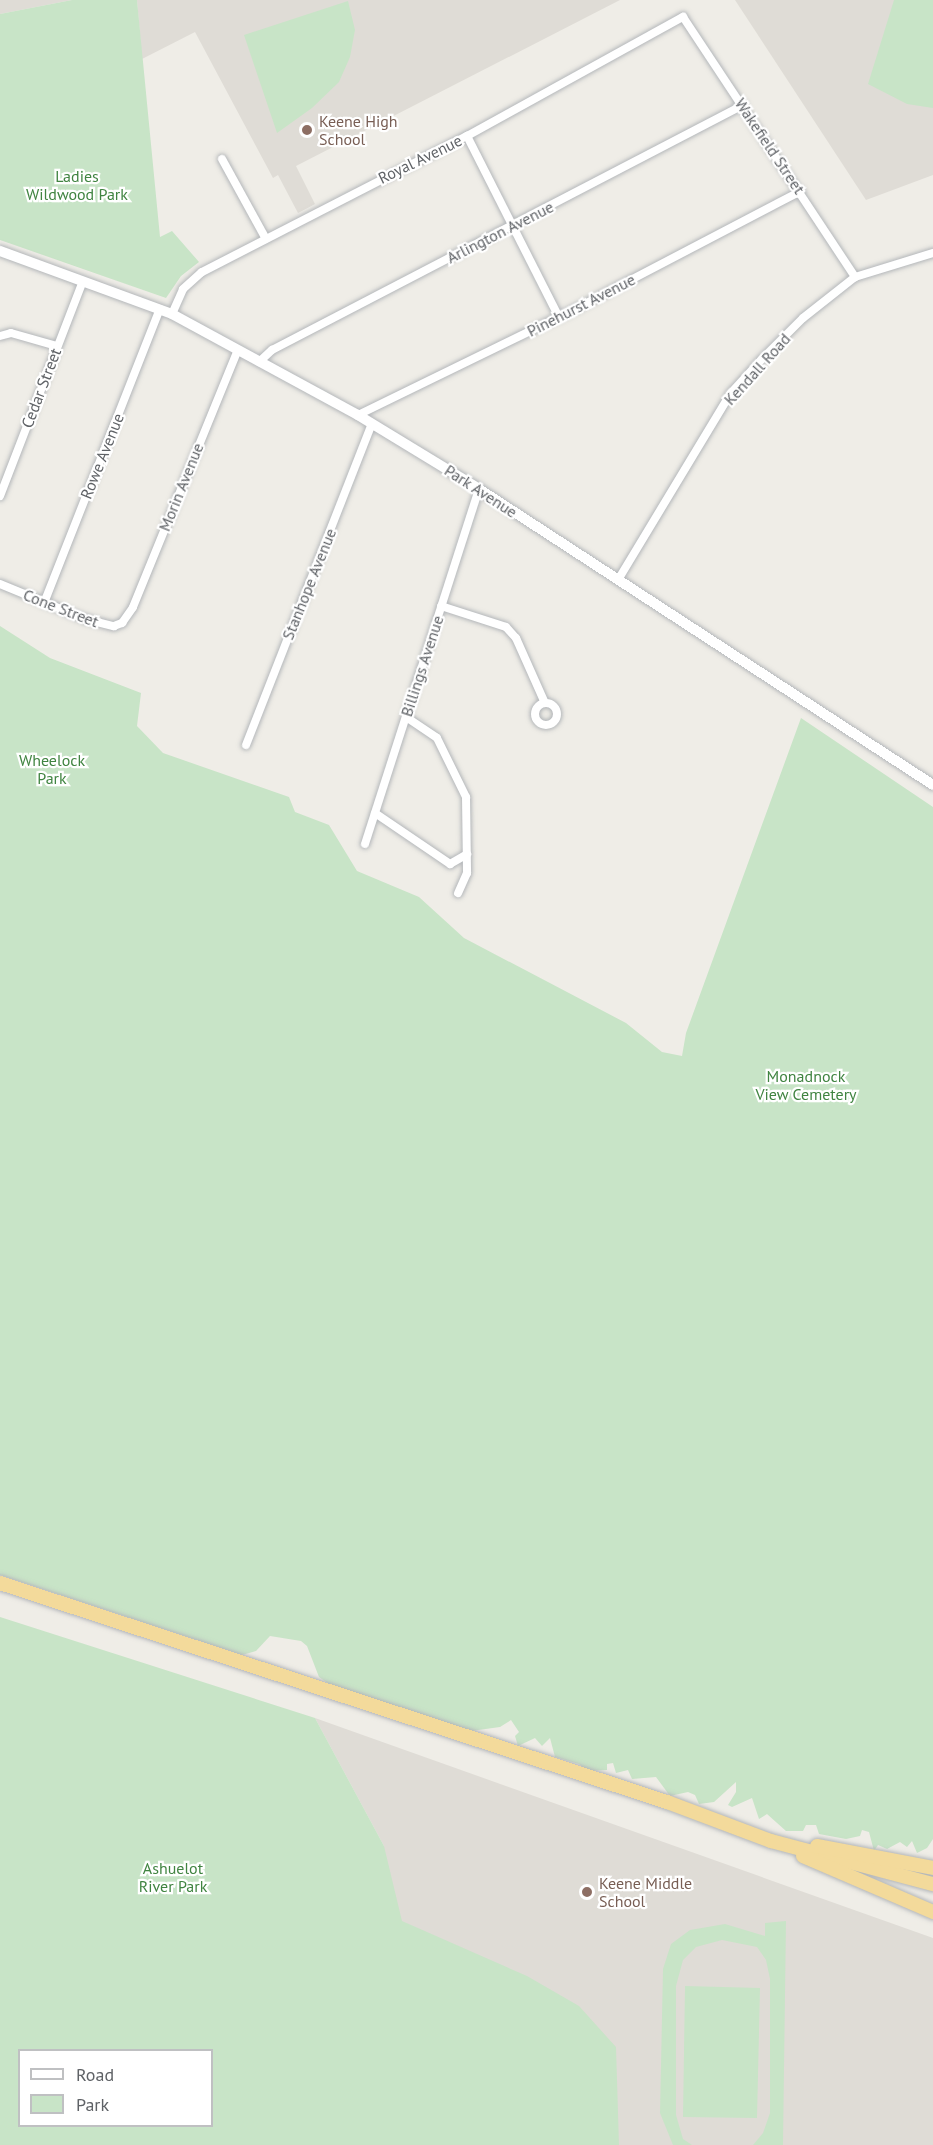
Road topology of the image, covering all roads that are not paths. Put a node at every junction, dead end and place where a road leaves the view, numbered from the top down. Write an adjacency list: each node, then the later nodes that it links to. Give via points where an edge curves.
1 (683, 17): 2 (street, Wakefield Street); 3 (street, Royal Avenue)
2 (743, 105): 5 (street, Wakefield Street); 6 (street, Arlington Avenue)
3 (467, 136): 6 (street); 7 (street, Royal Avenue)
4 (222, 159): 7 (street)
5 (801, 191): 10 (street, Wakefield Street); 14 (street, Pinehurst Avenue)
6 (514, 225): 14 (street); 18 (street, Arlington Avenue, via 272,350)
7 (266, 239): 13 (street, Royal Avenue, via 191,280)
8 (0, 251): 11 (street, Park Avenue)
9 (933, 253): 10 (street, Kendall Road)
10 (855, 277): 23 (street, Kendall Road, via 803,318 731,393)
11 (83, 281): 12 (street, Park Avenue); 16 (street, Cedar Street)
12 (160, 309): 13 (street, Park Avenue); 25 (street, Rowe Avenue)
13 (172, 314): 17 (street, Park Avenue)
14 (560, 317): 19 (street, Pinehurst Avenue)
15 (0, 336): 16 (street, via 22,335)
16 (57, 346): 22 (street, Cedar Street)
17 (238, 350): 18 (street, Park Avenue); 27 (street, Morin Avenue, via 134,607)
18 (259, 362): 19 (street, Park Avenue)
19 (358, 416): 20 (street, Park Avenue)
20 (372, 424): 21 (street, Park Avenue); 30 (street, Stanhope Avenue)
21 (479, 489): 23 (street, Park Avenue); 26 (street, Billings Avenue)
22 (0, 496)
23 (618, 580): 31 (street, Park Avenue)
24 (0, 584): 25 (street, Cone Street)
25 (45, 603): 27 (street, Cone Street, via 104,625)
26 (441, 606): 28 (street, via 506,627 516,638); 29 (street, Billings Avenue)
27 (122, 623)
28 (545, 703)
29 (406, 717): 32 (street, Billings Avenue); 34 (street, via 437,738 459,777 469,816)
30 (246, 745)
31 (933, 785)
32 (375, 813): 33 (street, Billings Avenue); 34 (street, via 450,864)
33 (365, 844)
34 (467, 854): 35 (street, via 467,873)
35 (458, 893)
36 (0, 1583): 37 (highway, via 667,1802)
37 (771, 1841): 38 (highway); 39 (highway); 40 (highway)
38 (933, 1868)
39 (933, 1884)
40 (933, 1912)

